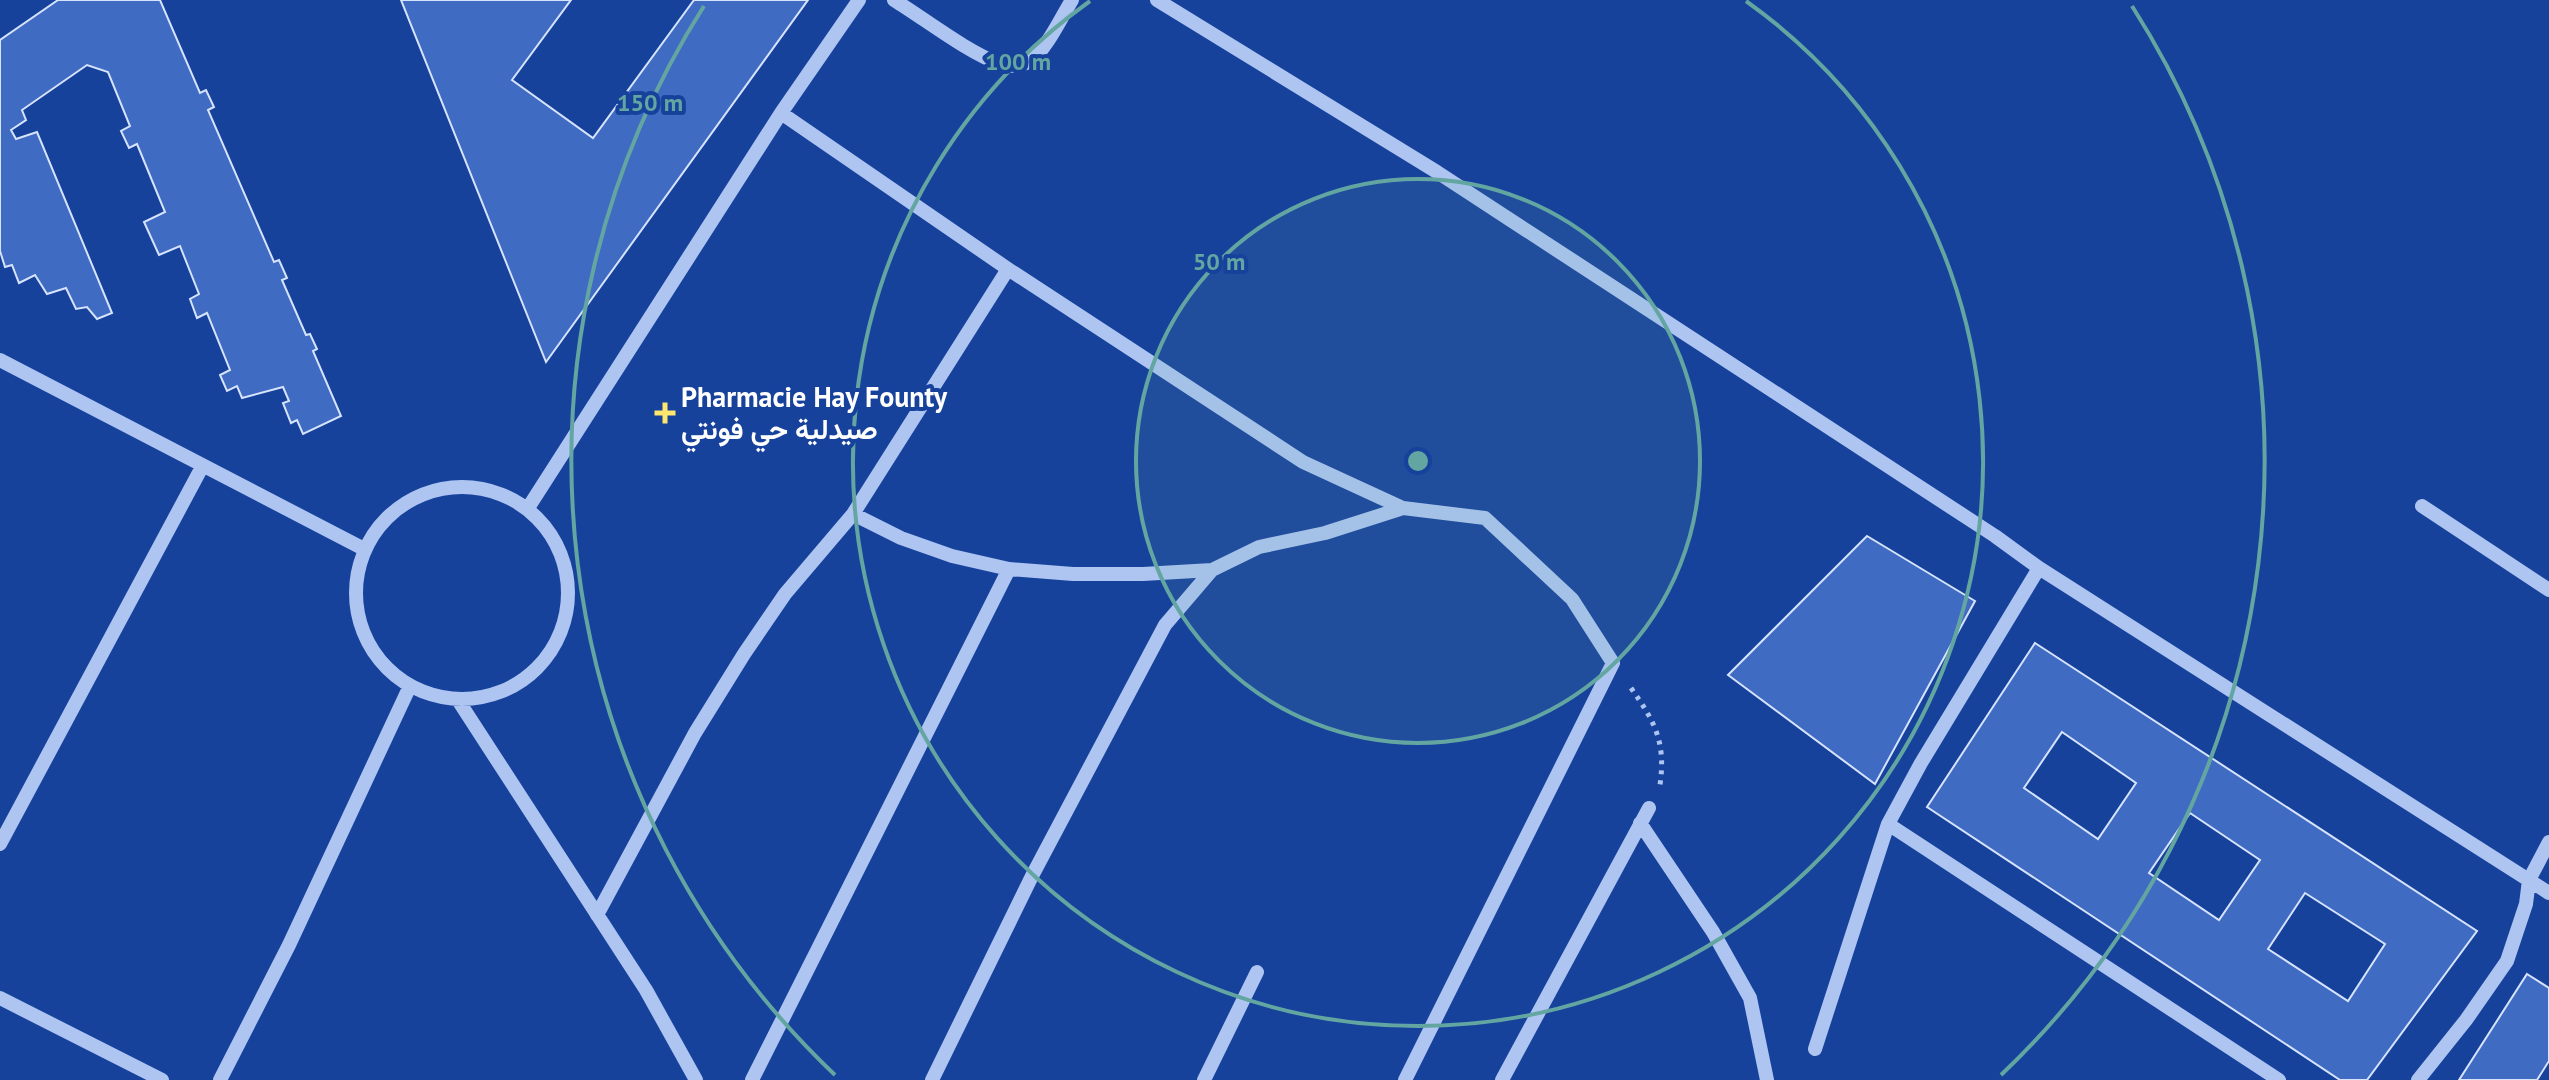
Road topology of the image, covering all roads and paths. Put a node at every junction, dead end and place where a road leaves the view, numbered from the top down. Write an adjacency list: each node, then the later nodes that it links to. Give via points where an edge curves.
1 (859, 0): 5 (street)
2 (894, 0): 3 (street, via 977,52 1002,65 1019,66 1039,53)
3 (1072, 0)
4 (1157, 0): 14 (street, via 1437,172)
5 (781, 113): 6 (street); 10 (street)
6 (1008, 269): 11 (street, via 1303,462); 12 (street)
7 (0, 360): 8 (street)
8 (202, 467): 13 (street); 25 (street)
9 (2422, 506): 17 (street)
10 (528, 508): 13 (street, via 499,492 467,486 434,489 404,503 379,525); 20 (street, via 552,532 565,563 570,596 563,629 547,659 522,682 491,696)
11 (1403, 508): 16 (street, via 1259,547); 18 (street, via 1485,518 1572,599)
12 (853, 514): 15 (street, via 952,556); 28 (street, via 785,594 744,654)
13 (364, 549): 19 (street, via 355,591 361,629 380,662)
14 (2039, 568): 23 (street); 26 (street)
15 (1009, 569): 16 (street, via 1073,574); 35 (street)
16 (1212, 570): 36 (street, via 1165,625)
17 (2549, 590)
18 (1613, 663): 21 (path, via 1659,737 1660,785); 38 (street)
19 (410, 686): 20 (street); 33 (street)
20 (458, 700): 28 (street)
21 (1649, 808): 22 (street)
22 (1640, 823): 39 (street); 40 (street, via 1750,998)
23 (1888, 824): 31 (street); 41 (street)
24 (2549, 842): 26 (street)
25 (0, 844)
26 (2529, 880): 27 (street); 42 (street, via 2507,961)
27 (2549, 893)
28 (597, 915): 34 (street)
29 (1257, 972): 37 (street)
30 (0, 998): 32 (street)
31 (1815, 1049)
32 (162, 1080)
33 (220, 1080)
34 (696, 1080)
35 (752, 1080)
36 (932, 1080)
37 (1204, 1080)
38 (1405, 1080)
39 (1502, 1080)
40 (1767, 1080)
41 (2279, 1080)
42 (2418, 1080)

